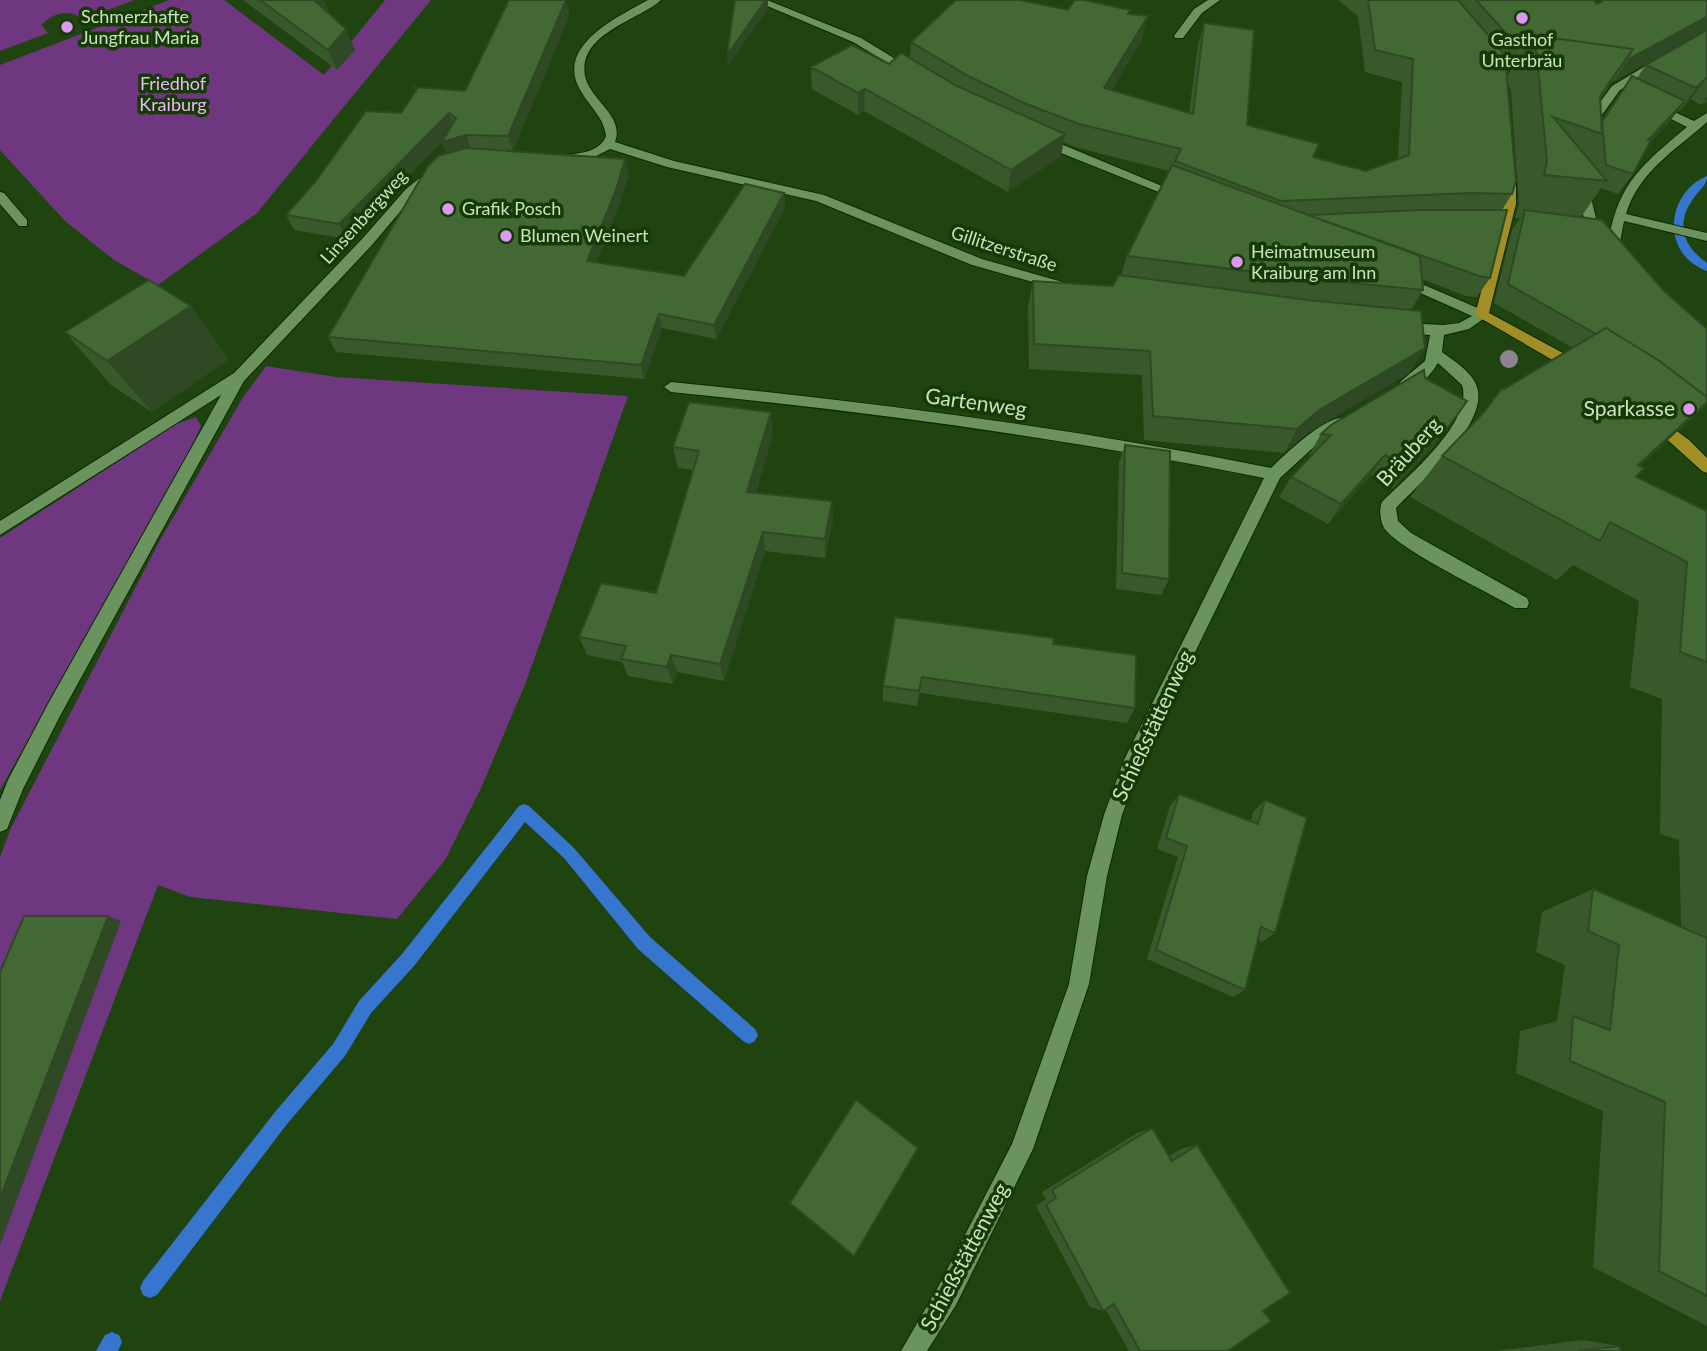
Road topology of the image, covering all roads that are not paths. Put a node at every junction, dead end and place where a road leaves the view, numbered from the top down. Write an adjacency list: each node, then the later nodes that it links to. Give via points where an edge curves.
1 (656, 0): 12 (street, via 597,37 580,63 588,97 611,127)
2 (758, 0): 6 (street, via 857,40)
3 (1215, 0): 4 (street, via 1198,11)
4 (1179, 36)
5 (1668, 57): 7 (street)
6 (929, 83)
7 (1622, 92): 9 (street); 11 (street)
8 (1707, 116): 9 (street)
9 (1694, 126): 19 (street, via 1649,163 1628,189)
10 (1028, 135): 18 (street)
11 (1580, 141)
12 (608, 144): 13 (street, via 581,159); 23 (street, Gillitzerstraße, via 671,164 820,198 977,262)
13 (556, 159)
14 (439, 166): 29 (street, Linsenbergweg)
15 (1510, 167): 24 (main road, via 1510,204)
16 (1580, 172): 19 (street, via 1587,231 1619,242)
17 (0, 196): 20 (street)
18 (1190, 200)
19 (1618, 216): 21 (street)
20 (23, 223)
21 (1703, 235)
22 (1386, 274): 24 (street)
23 (1075, 288)
24 (1482, 315): 26 (street, via 1472,323); 28 (main road)
25 (1382, 326): 26 (street)
26 (1437, 332): 27 (street)
27 (1437, 355): 31 (street, via 1420,376); 37 (street, Bräuberg, via 1471,386 1473,400 1458,433 1388,506 1390,524 1405,538)
28 (1588, 374)
29 (239, 377): 36 (street, Linsenbergweg); 38 (street, Linsenbergweg, via 54,710)
30 (671, 387): 35 (street, Gartenweg, via 1042,433)
31 (1398, 390)
32 (1645, 413): 34 (main road)
33 (1354, 416): 35 (street, Schießstättenweg, via 1311,440)
34 (1707, 467)
35 (1274, 474): 39 (street, Schießstättenweg, via 1133,760 1097,876 1079,984 1022,1149 947,1296)
36 (0, 529)
37 (1521, 603)
38 (0, 823)
39 (913, 1351)

